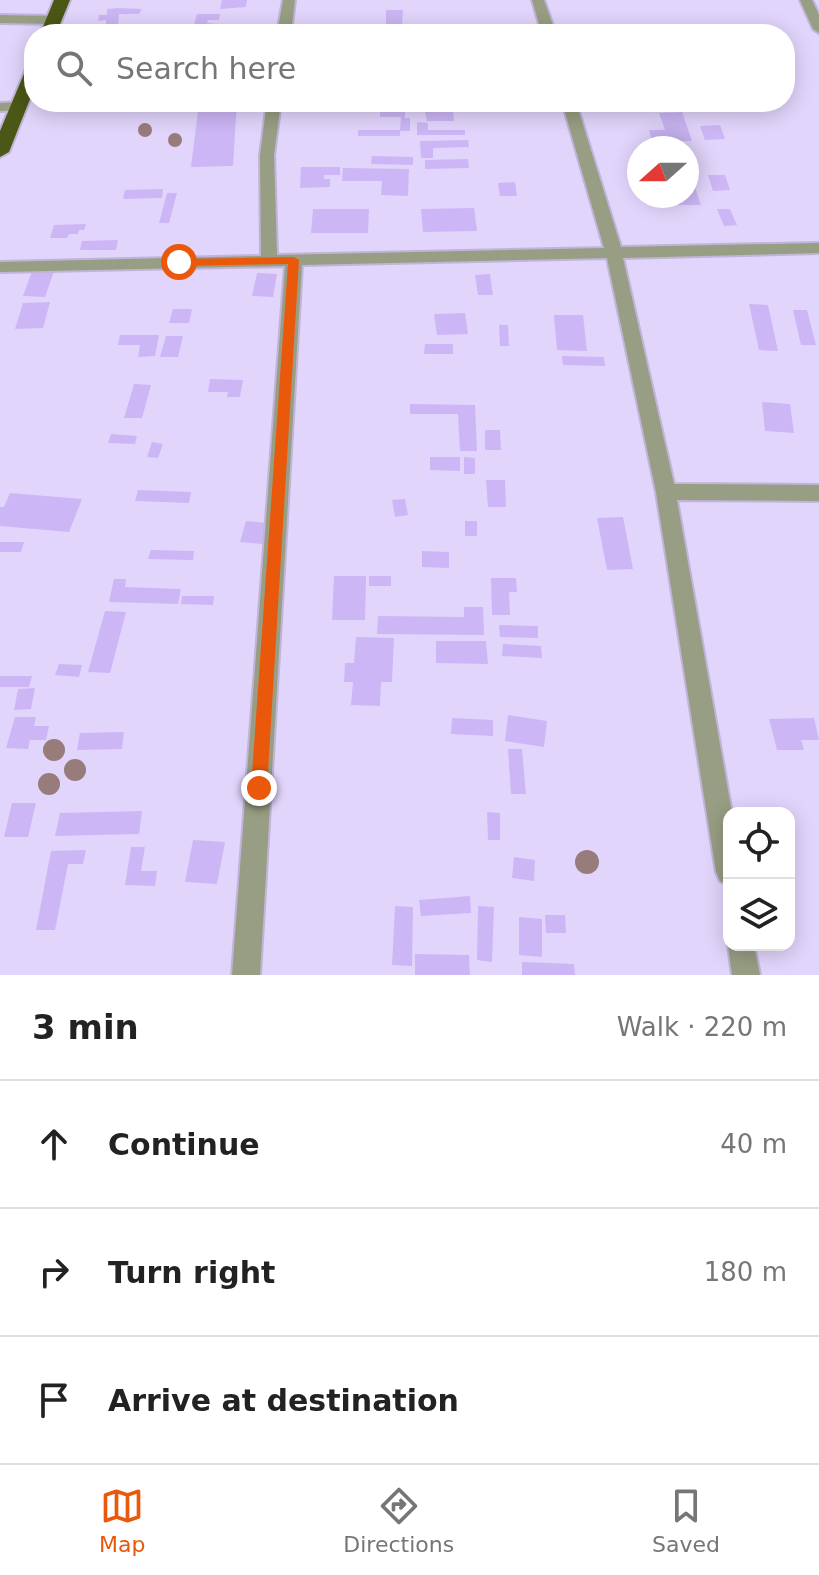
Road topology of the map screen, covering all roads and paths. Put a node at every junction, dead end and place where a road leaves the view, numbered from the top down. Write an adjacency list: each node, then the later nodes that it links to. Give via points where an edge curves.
1 (62, 0): 7 (highway)
2 (289, 0): 8 (street)
3 (538, 0): 9 (street)
4 (806, 0): 10 (street)
5 (1, 14): 6 (street)
6 (39, 24)
7 (52, 24)
8 (285, 24)
9 (546, 24)
10 (819, 29)
11 (24, 94): 12 (highway)
12 (19, 106): 13 (street); 16 (highway)
13 (0, 107)
14 (273, 112): 19 (street, via 267,155)
15 (572, 112): 18 (street)
16 (0, 152)
17 (819, 248): 18 (street)
18 (614, 253): 20 (street); 22 (street)
19 (269, 260): 20 (street); 21 (street)
20 (294, 260): 26 (street)
21 (0, 267)
22 (666, 492): 23 (street); 24 (street)
23 (819, 493)
24 (723, 836)
25 (742, 951): 27 (street)
26 (246, 975)
27 (746, 975)

